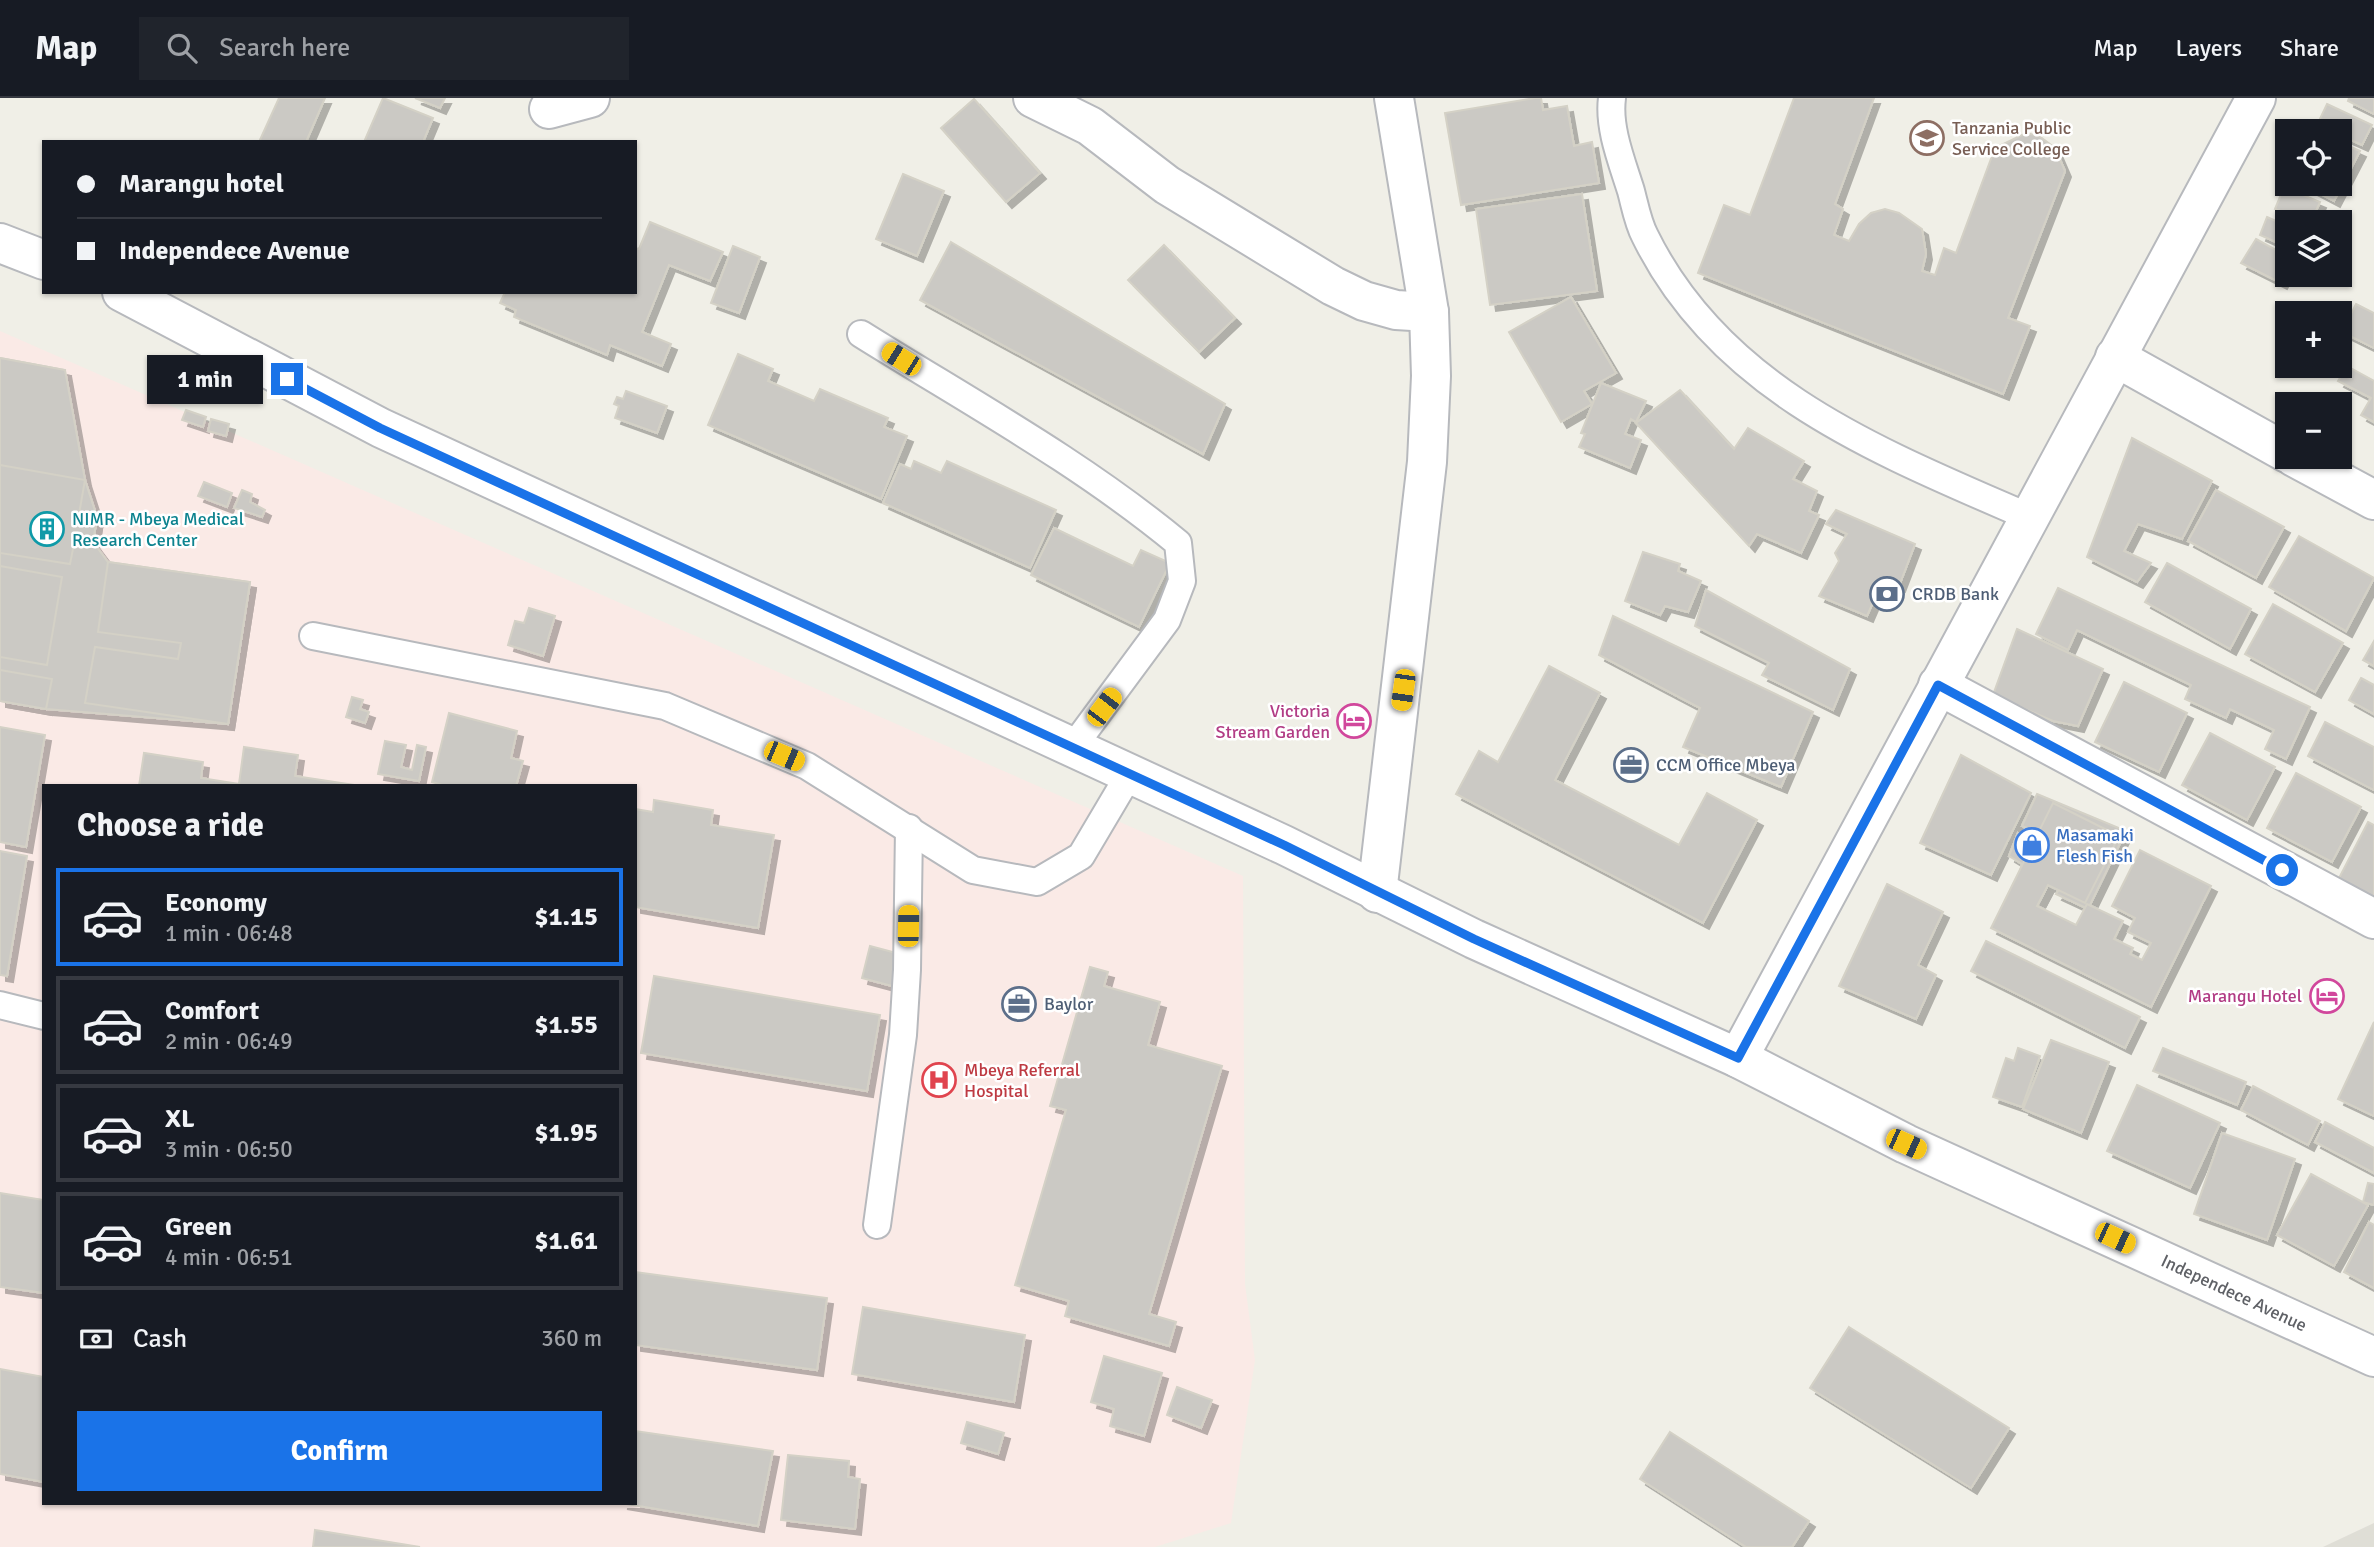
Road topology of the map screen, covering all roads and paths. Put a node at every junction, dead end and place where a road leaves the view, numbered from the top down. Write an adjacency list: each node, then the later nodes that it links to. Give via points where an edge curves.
1 (590, 98): 6 (street)
2 (1034, 98): 10 (street, via 1090,126 1167,185 1333,286 1396,310)
3 (1394, 98): 10 (street)
4 (1612, 98): 16 (lane, via 1610,110 1619,152 1644,234 1684,303 1732,353 1798,405 1883,453)
5 (2256, 98): 12 (street)
6 (549, 109)
7 (0, 243): 8 (street)
8 (42, 259)
9 (126, 294): 19 (street, Independece Avenue, via 380,428)
10 (1429, 312): 22 (street, via 1427,462)
11 (861, 334): 19 (lane, via 1059,456 1178,543 1182,581 1167,620)
12 (2115, 357): 13 (street); 16 (street)
13 (2275, 446)
14 (2316, 469): 15 (street)
15 (2374, 500)
16 (2029, 517): 18 (street)
17 (313, 636): 21 (lane, via 666,706 807,766)
18 (1938, 685): 23 (street); 26 (street)
19 (1073, 747): 20 (street, Independece Avenue)
20 (1129, 775): 21 (lane, via 1081,856 1037,882 973,870); 22 (street, Independece Avenue)
21 (909, 828): 27 (lane, via 903,1035)
22 (1377, 893): 26 (street, Independece Avenue)
23 (2374, 919)
24 (0, 1005): 25 (lane)
25 (42, 1016)
26 (1738, 1058): 28 (street, Independece Avenue, via 1906,1144)
27 (877, 1225)
28 (2374, 1357)

